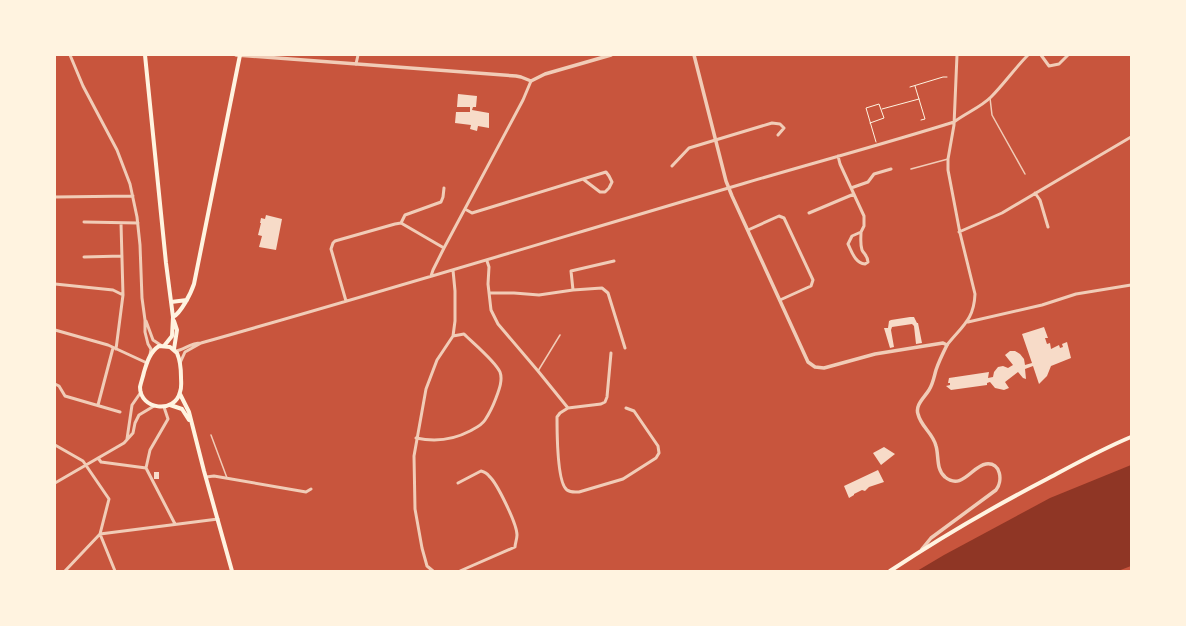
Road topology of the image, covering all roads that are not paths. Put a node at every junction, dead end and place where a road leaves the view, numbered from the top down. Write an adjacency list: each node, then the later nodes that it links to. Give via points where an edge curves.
1 (70, 55): 30 (street, via 117,150)
2 (145, 55): 57 (main road)
3 (239, 55): 11 (street); 54 (main road, via 196,275 193,288)
4 (358, 55): 11 (street)
5 (611, 55): 12 (street, via 545,74)
6 (694, 55): 17 (street)
7 (957, 55): 14 (street)
8 (1028, 55): 13 (street)
9 (1041, 55): 10 (street, via 1049,66 1059,64)
10 (1068, 55)
11 (356, 64): 12 (street, via 516,76)
12 (531, 81): 32 (street)
13 (990, 98): 14 (street); 23 (lane, via 992,115)
14 (954, 122): 18 (street); 19 (street)
15 (778, 135): 17 (street, via 784,128 780,124 772,123)
16 (1131, 137): 28 (street)
17 (716, 140): 20 (street, via 689,148); 26 (street)
18 (838, 156): 26 (street); 27 (street)
19 (948, 159): 22 (lane); 41 (street, via 949,181)
20 (672, 166)
21 (891, 169): 27 (street, via 874,174 868,182)
22 (911, 169)
23 (1026, 174)
24 (583, 179): 24 (street, via 606,172 612,182 605,192 600,192); 32 (street, via 472,213)
25 (444, 188): 37 (street, via 441,202 405,216)
26 (729, 188): 39 (street); 45 (street)
27 (852, 188): 29 (street)
28 (1035, 193): 38 (street, via 1040,200); 41 (street, via 1002,213)
29 (854, 194): 33 (street); 40 (street, via 864,216)
30 (133, 196): 31 (street); 36 (street)
31 (55, 197)
32 (465, 209): 42 (street)
33 (809, 213)
34 (84, 222): 35 (street)
35 (121, 223): 36 (street); 43 (street)
36 (138, 223): 59 (street, via 142,298)
37 (401, 223): 42 (street); 55 (street, via 333,243 331,250)
38 (1048, 227)
39 (748, 230): 56 (street); 56 (street, via 779,216 784,218 813,280 811,286)
40 (861, 232): 40 (street, via 852,236 848,244 856,259 865,264 868,258 860,242)
41 (960, 232): 60 (street, via 975,294)
42 (444, 248): 48 (street)
43 (122, 256): 44 (street); 53 (street)
44 (84, 257)
45 (486, 260): 47 (street); 52 (street, via 489,267)
46 (614, 261): 51 (street, via 571,271)
47 (453, 270): 48 (street); 63 (street)
48 (431, 276): 55 (street)
49 (55, 284): 53 (street, via 113,290)
50 (1131, 285): 60 (street, via 1076,294 1042,305)
51 (573, 290): 52 (street, via 539,295); 67 (street, via 605,289)
52 (490, 293): 74 (street, via 491,310 498,324)
53 (122, 295): 68 (street)
54 (186, 300): 57 (main road); 58 (main road)
55 (346, 300): 64 (street)
56 (780, 300): 65 (street, via 807,359 815,367 824,368 875,354 943,342)
57 (171, 302): 58 (main road)
58 (173, 317): 66 (main road, via 172,336); 69 (main road, via 177,330)
59 (146, 320): 66 (street, via 153,340); 71 (street)
60 (968, 322): 65 (street)
61 (55, 330): 68 (street)
62 (560, 335): 74 (lane)
63 (453, 336): 88 (street, via 437,360 426,389); 88 (street, via 464,334 494,363 500,371 499,389 484,421 478,427 449,440)
64 (200, 343): 69 (street, via 179,351); 73 (street, via 186,352)
65 (947, 345): 102 (street, via 932,386 918,406 920,419 935,442 938,464 946,478 953,481 961,480 981,466 989,464 998,469 1000,482 996,490 931,538)
66 (163, 346): 69 (main road); 71 (main road, via 156,348)
67 (625, 348)
68 (114, 349): 72 (street); 78 (street)
69 (175, 350): 73 (main road)
70 (611, 352): 82 (street, via 605,402)
71 (150, 355): 72 (main road)
72 (145, 363): 76 (main road)
73 (180, 365): 77 (main road)
74 (538, 371): 82 (street)
75 (55, 384): 78 (street, via 65,396)
76 (141, 392): 80 (main road); 89 (street, via 132,405)
77 (180, 394): 79 (main road); 85 (main road, via 188,409)
78 (98, 405): 84 (street)
79 (170, 405): 81 (main road); 85 (main road, via 182,409)
80 (154, 406): 81 (main road); 89 (street, via 139,415 133,433)
81 (164, 407): 93 (street, via 168,419 150,450)
82 (568, 408): 83 (street, via 557,418 558,451 563,484 572,492 623,479 656,458 659,453 658,446 634,411)
83 (626, 408)
84 (120, 412)
85 (191, 423): 94 (main road)
86 (211, 435): 95 (lane)
87 (1131, 437): 102 (main road, via 988,510)
88 (416, 438): 106 (street, via 415,510 427,566)
89 (127, 440): 91 (street)
90 (55, 445): 92 (street)
91 (98, 458): 92 (street); 93 (street, via 101,462)
92 (86, 465): 96 (street); 101 (street, via 109,499)
93 (146, 468): 100 (street)
94 (206, 477): 95 (street); 99 (main road)
95 (227, 478): 98 (street, via 306,492)
96 (55, 483)
97 (458, 483): 107 (street, via 481,471 490,476 517,535 515,547)
98 (311, 489)
99 (218, 519): 100 (street); 105 (main road)
100 (175, 524): 101 (street)
101 (100, 534): 103 (street); 104 (street)
102 (922, 549): 108 (main road)
103 (64, 571)
104 (115, 571)
105 (232, 571)
106 (433, 571)
107 (460, 571)
108 (890, 571)

